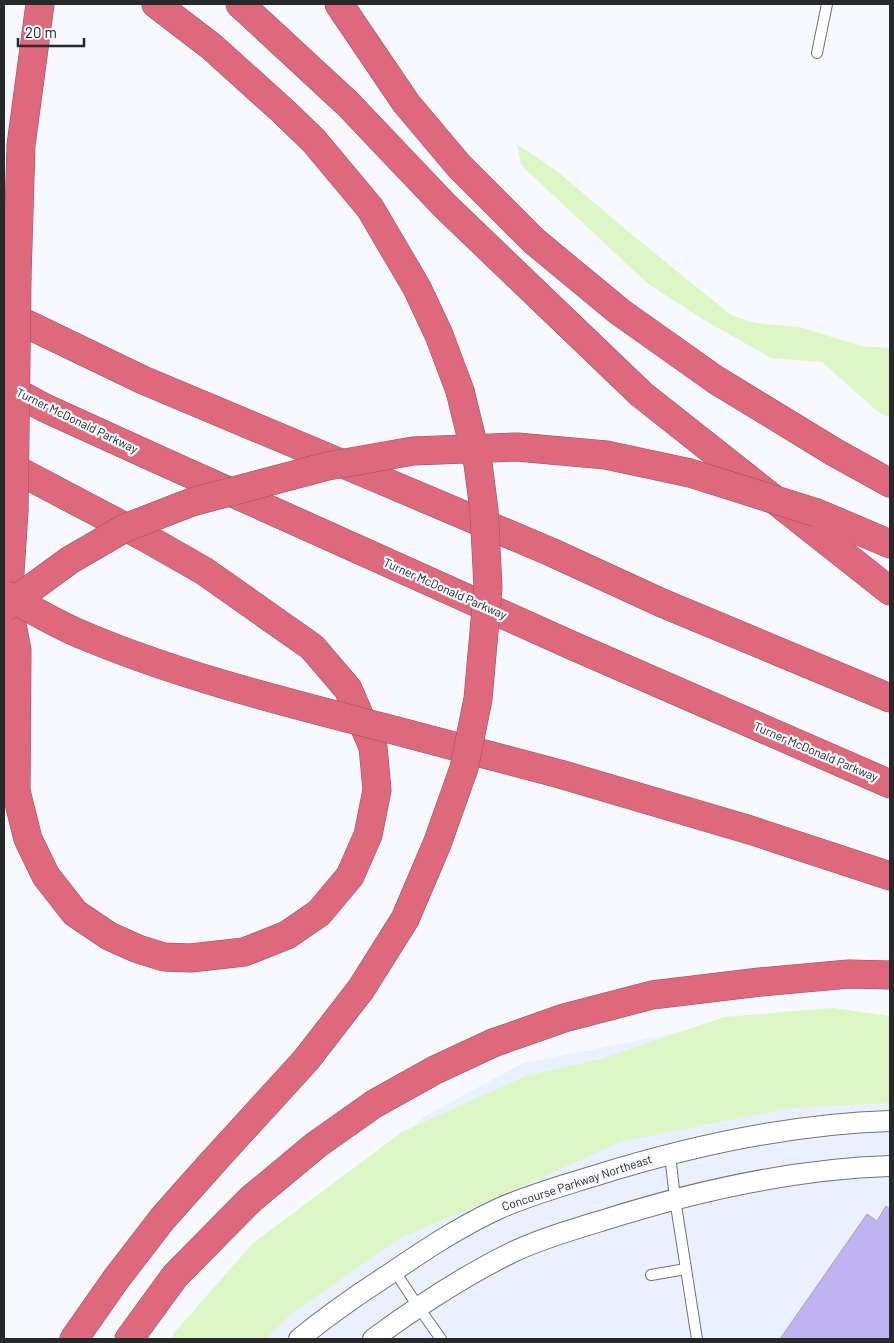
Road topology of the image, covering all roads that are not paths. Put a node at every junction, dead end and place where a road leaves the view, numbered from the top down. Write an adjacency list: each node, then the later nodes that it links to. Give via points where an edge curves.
1 (40, 4): 13 (highway, bridge, via 21,145 14,511)
2 (156, 4): 27 (highway, bridge, via 212,47 314,142 370,208 417,288 460,390 478,464 488,587 478,699 464,768 405,920 362,989 306,1060 163,1218)
3 (240, 4): 12 (highway, via 348,104 445,206 641,394)
4 (339, 4): 10 (highway, via 406,103 459,166 534,241 620,312 716,380)
5 (827, 4): 6 (lane)
6 (817, 53)
7 (4, 313): 15 (highway, via 143,380)
8 (4, 386): 16 (highway, Turner McDonald Parkway, via 44,408 571,646)
9 (4, 464): 13 (highway, via 148,538 204,571 312,647 348,689 373,747 377,790 368,835 350,876 319,913 287,934 244,952 192,958 164,957 138,949 109,936 75,913 46,876 28,838 16,791 17,650)
10 (890, 483)
11 (890, 544): 13 (highway, bridge, via 817,513 690,472 606,455 517,447 413,451 328,466 192,502 125,528)
12 (890, 591)
13 (5, 602): 14 (highway); 17 (highway, bridge, via 148,661 674,807)
14 (4, 653)
15 (890, 698)
16 (890, 784)
17 (890, 876)
18 (890, 975): 28 (highway, via 849,974 652,995 564,1018 493,1043 435,1070 374,1104 316,1145 251,1199 175,1276)
19 (890, 1122): 20 (street, Concourse Parkway Northeast, via 809,1128 741,1138)
20 (670, 1154): 22 (lane); 24 (street, Concourse Parkway Northeast, via 552,1189 499,1209 446,1236)
21 (890, 1166): 22 (street, via 805,1174)
22 (675, 1198): 23 (lane); 26 (street, via 517,1250 469,1275)
23 (686, 1269): 25 (lane); 32 (lane)
24 (394, 1270): 26 (lane); 29 (street, Concourse Parkway Northeast)
25 (651, 1275)
26 (419, 1308): 30 (street); 31 (lane)
27 (74, 1339)
28 (129, 1339)
29 (299, 1339)
30 (374, 1339)
31 (441, 1339)
32 (696, 1339)

